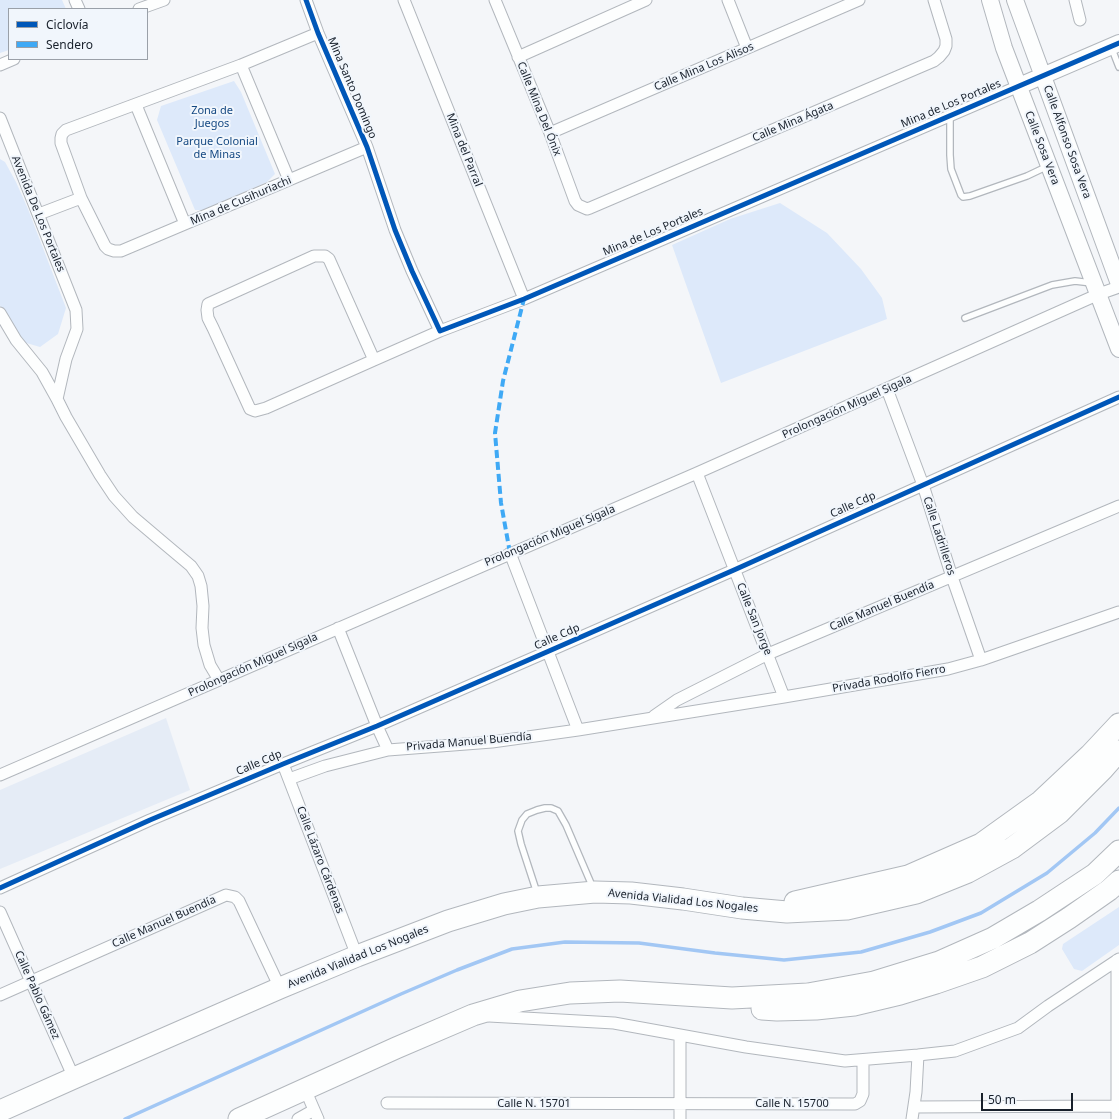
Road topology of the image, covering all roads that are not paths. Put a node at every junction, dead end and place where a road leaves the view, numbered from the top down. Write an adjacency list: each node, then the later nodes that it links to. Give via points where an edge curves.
1 (164, 0): 12 (street)
2 (306, 0): 14 (street, Mina Santo Domingo)
3 (404, 0): 37 (street, Mina del Parral)
4 (495, 0): 17 (street, Calle Mina Del Ónix)
5 (646, 0): 17 (street)
6 (728, 0): 16 (street)
7 (859, 0): 16 (street, Calle Mina Los Alisos)
8 (934, 0): 32 (street, Calle Mina Ágata, via 946,39 944,51 934,61)
9 (990, 0): 23 (main road, Calle Sosa Vera, via 1004,48)
10 (1015, 0): 22 (main road, Calle Alfonso Sosa Vera)
11 (1075, 0): 13 (street)
12 (142, 8)
13 (1080, 20)
14 (318, 33): 20 (street); 28 (street, Mina Santo Domingo)
15 (1115, 45): 21 (lane); 22 (main road)
16 (747, 48): 27 (street, Calle Mina Los Alisos)
17 (518, 57): 27 (street, Calle Mina Del Ónix)
18 (12, 60): 19 (street)
19 (0, 65)
20 (240, 65): 24 (street); 30 (street)
21 (1119, 67)
22 (1043, 76): 23 (main road); 35 (main road, Calle Alfonso Sosa Vera)
23 (1019, 86): 25 (street, Mina de Los Portales); 29 (main road, Calle Sosa Vera)
24 (136, 105): 31 (street, via 66,130 62,134 61,143); 34 (street)
25 (950, 116): 29 (lane, via 950,155 961,196 970,196); 37 (street, Mina de Los Portales)
26 (0, 118): 33 (street, Avenida De Los Portales)
27 (550, 133): 32 (street, Calle Mina Del Ónix, via 575,201 581,207)
28 (367, 147): 30 (street, Mina de Cusihuriachi); 40 (street, Mina Santo Domingo, via 395,230)
29 (1049, 166): 36 (main road, Calle Sosa Vera)
30 (289, 180): 34 (street, Mina de Cusihuriachi)
31 (81, 198): 33 (street); 34 (street, Mina de Cusihuriachi, via 105,246 114,251 121,251)
32 (590, 208)
33 (39, 214): 45 (street, Avenida De Los Portales, via 76,310 77,329 66,359)
34 (185, 224)
35 (1119, 285): 36 (street, Prolongación Miguel Sigala)
36 (1096, 289): 39 (lane, via 1075,281 1052,285); 41 (main road); 43 (street, Prolongación Miguel Sigala)
37 (524, 299): 40 (street, Mina de Los Portales)
38 (0, 313): 45 (street, via 16,340 42,372)
39 (965, 318)
40 (440, 331): 42 (street, Mina de Los Portales)
41 (1119, 349)
42 (374, 360): 42 (street, Mina de Los Portales, via 329,259 325,256 314,256 208,304 208,318 250,409 255,411)
43 (886, 389): 46 (street, Prolongación Miguel Sigala); 47 (street, Calle Ladrilleros)
44 (1119, 396): 47 (street, Calle Cdp)
45 (57, 399): 57 (street, via 114,496 133,517 191,566 198,576 203,606 204,645)
46 (697, 472): 49 (street, Prolongación Miguel Sigala); 50 (street, Calle San Jorge)
47 (923, 485): 50 (street, Calle Cdp); 51 (street, Calle Ladrilleros)
48 (1119, 506): 51 (street, Calle Manuel Buendía)
49 (510, 553): 53 (street, Prolongación Miguel Sigala); 54 (street)
50 (734, 570): 54 (street, Calle Cdp); 55 (street, Calle San Jorge)
51 (952, 577): 55 (street, Calle Manuel Buendía); 56 (street, Calle Ladrilleros)
52 (1119, 612): 56 (street, Privada Rodolfo Fierro)
53 (338, 628): 57 (street, Prolongación Miguel Sigala); 61 (street)
54 (549, 651): 61 (street, Calle Cdp); 62 (street)
55 (768, 654): 58 (street, Calle San Jorge); 59 (street, Calle Manuel Buendía, via 677,700)
56 (981, 660): 58 (street, Privada Rodolfo Fierro, via 948,669)
57 (218, 680): 66 (street, Prolongación Miguel Sigala)
58 (784, 697): 59 (street, Privada Rodolfo Fierro)
59 (652, 718): 62 (street, Privada Manuel Buendía)
60 (1119, 724): 73 (highway, via 1090,756 1041,801 981,844 908,876)
61 (377, 726): 63 (street); 65 (street, Calle Cdp)
62 (578, 730): 63 (street, Privada Manuel Buendía, via 492,742)
63 (388, 750): 67 (street, Privada Manuel Buendía, via 325,766)
64 (1119, 751): 73 (highway, Avenida Vialidad Los Nogales, via 1059,813 1012,848 968,872 916,893 847,909 787,912)
65 (284, 764): 67 (street, Calle Lázaro Cárdenas); 70 (street, Calle Cdp, via 150,820)
66 (0, 775)
67 (289, 779): 75 (street, Calle Lázaro Cárdenas)
68 (1119, 851): 80 (highway, via 1095,874 1040,911 993,938 939,962 867,984 808,994)
69 (1119, 881): 80 (highway, via 1030,943 982,967 900,994 854,1005 777,1010 755,1008)
70 (0, 888)
71 (595, 892): 72 (highway, Avenida Vialidad Los Nogales); 72 (lane, via 558,811 545,808 527,814 518,831); 73 (highway, Avenida Vialidad Los Nogales, via 638,894)
72 (538, 897): 75 (highway, Avenida Vialidad Los Nogales, via 448,921)
73 (757, 910)
74 (0, 912): 77 (street, Calle Pablo Gámez)
75 (357, 956): 78 (highway, Avenida Vialidad Los Nogales)
76 (1118, 960): 82 (street); 84 (street, via 1018,1028 955,1051)
77 (31, 981): 78 (street, Calle Manuel Buendía, via 226,895 239,901); 79 (street, Calle Manuel Buendía); 86 (street, Calle Pablo Gámez)
78 (280, 988): 86 (highway, Avenida Vialidad Los Nogales)
79 (0, 996)
80 (732, 998): 81 (highway, via 620,991 570,992 520,1001)
81 (473, 1015): 83 (street, via 614,1023); 87 (highway)
82 (1118, 1025): 90 (street)
83 (680, 1035): 85 (street, via 845,1061); 89 (street)
84 (918, 1055): 85 (street); 91 (street)
85 (863, 1060): 89 (street, Calle N. 15700, via 864,1094 855,1104)
86 (74, 1078): 92 (highway, Avenida Vialidad Los Nogales)
87 (305, 1089): 93 (street); 94 (highway)
88 (387, 1103): 89 (street, Calle N. 15701)
89 (680, 1104): 96 (street)
90 (1118, 1106): 91 (street); 98 (street)
91 (914, 1107): 97 (street)
92 (0, 1111)
93 (316, 1114): 95 (street)
94 (248, 1117)
95 (298, 1119)
96 (680, 1119)
97 (912, 1119)
98 (1117, 1119)

